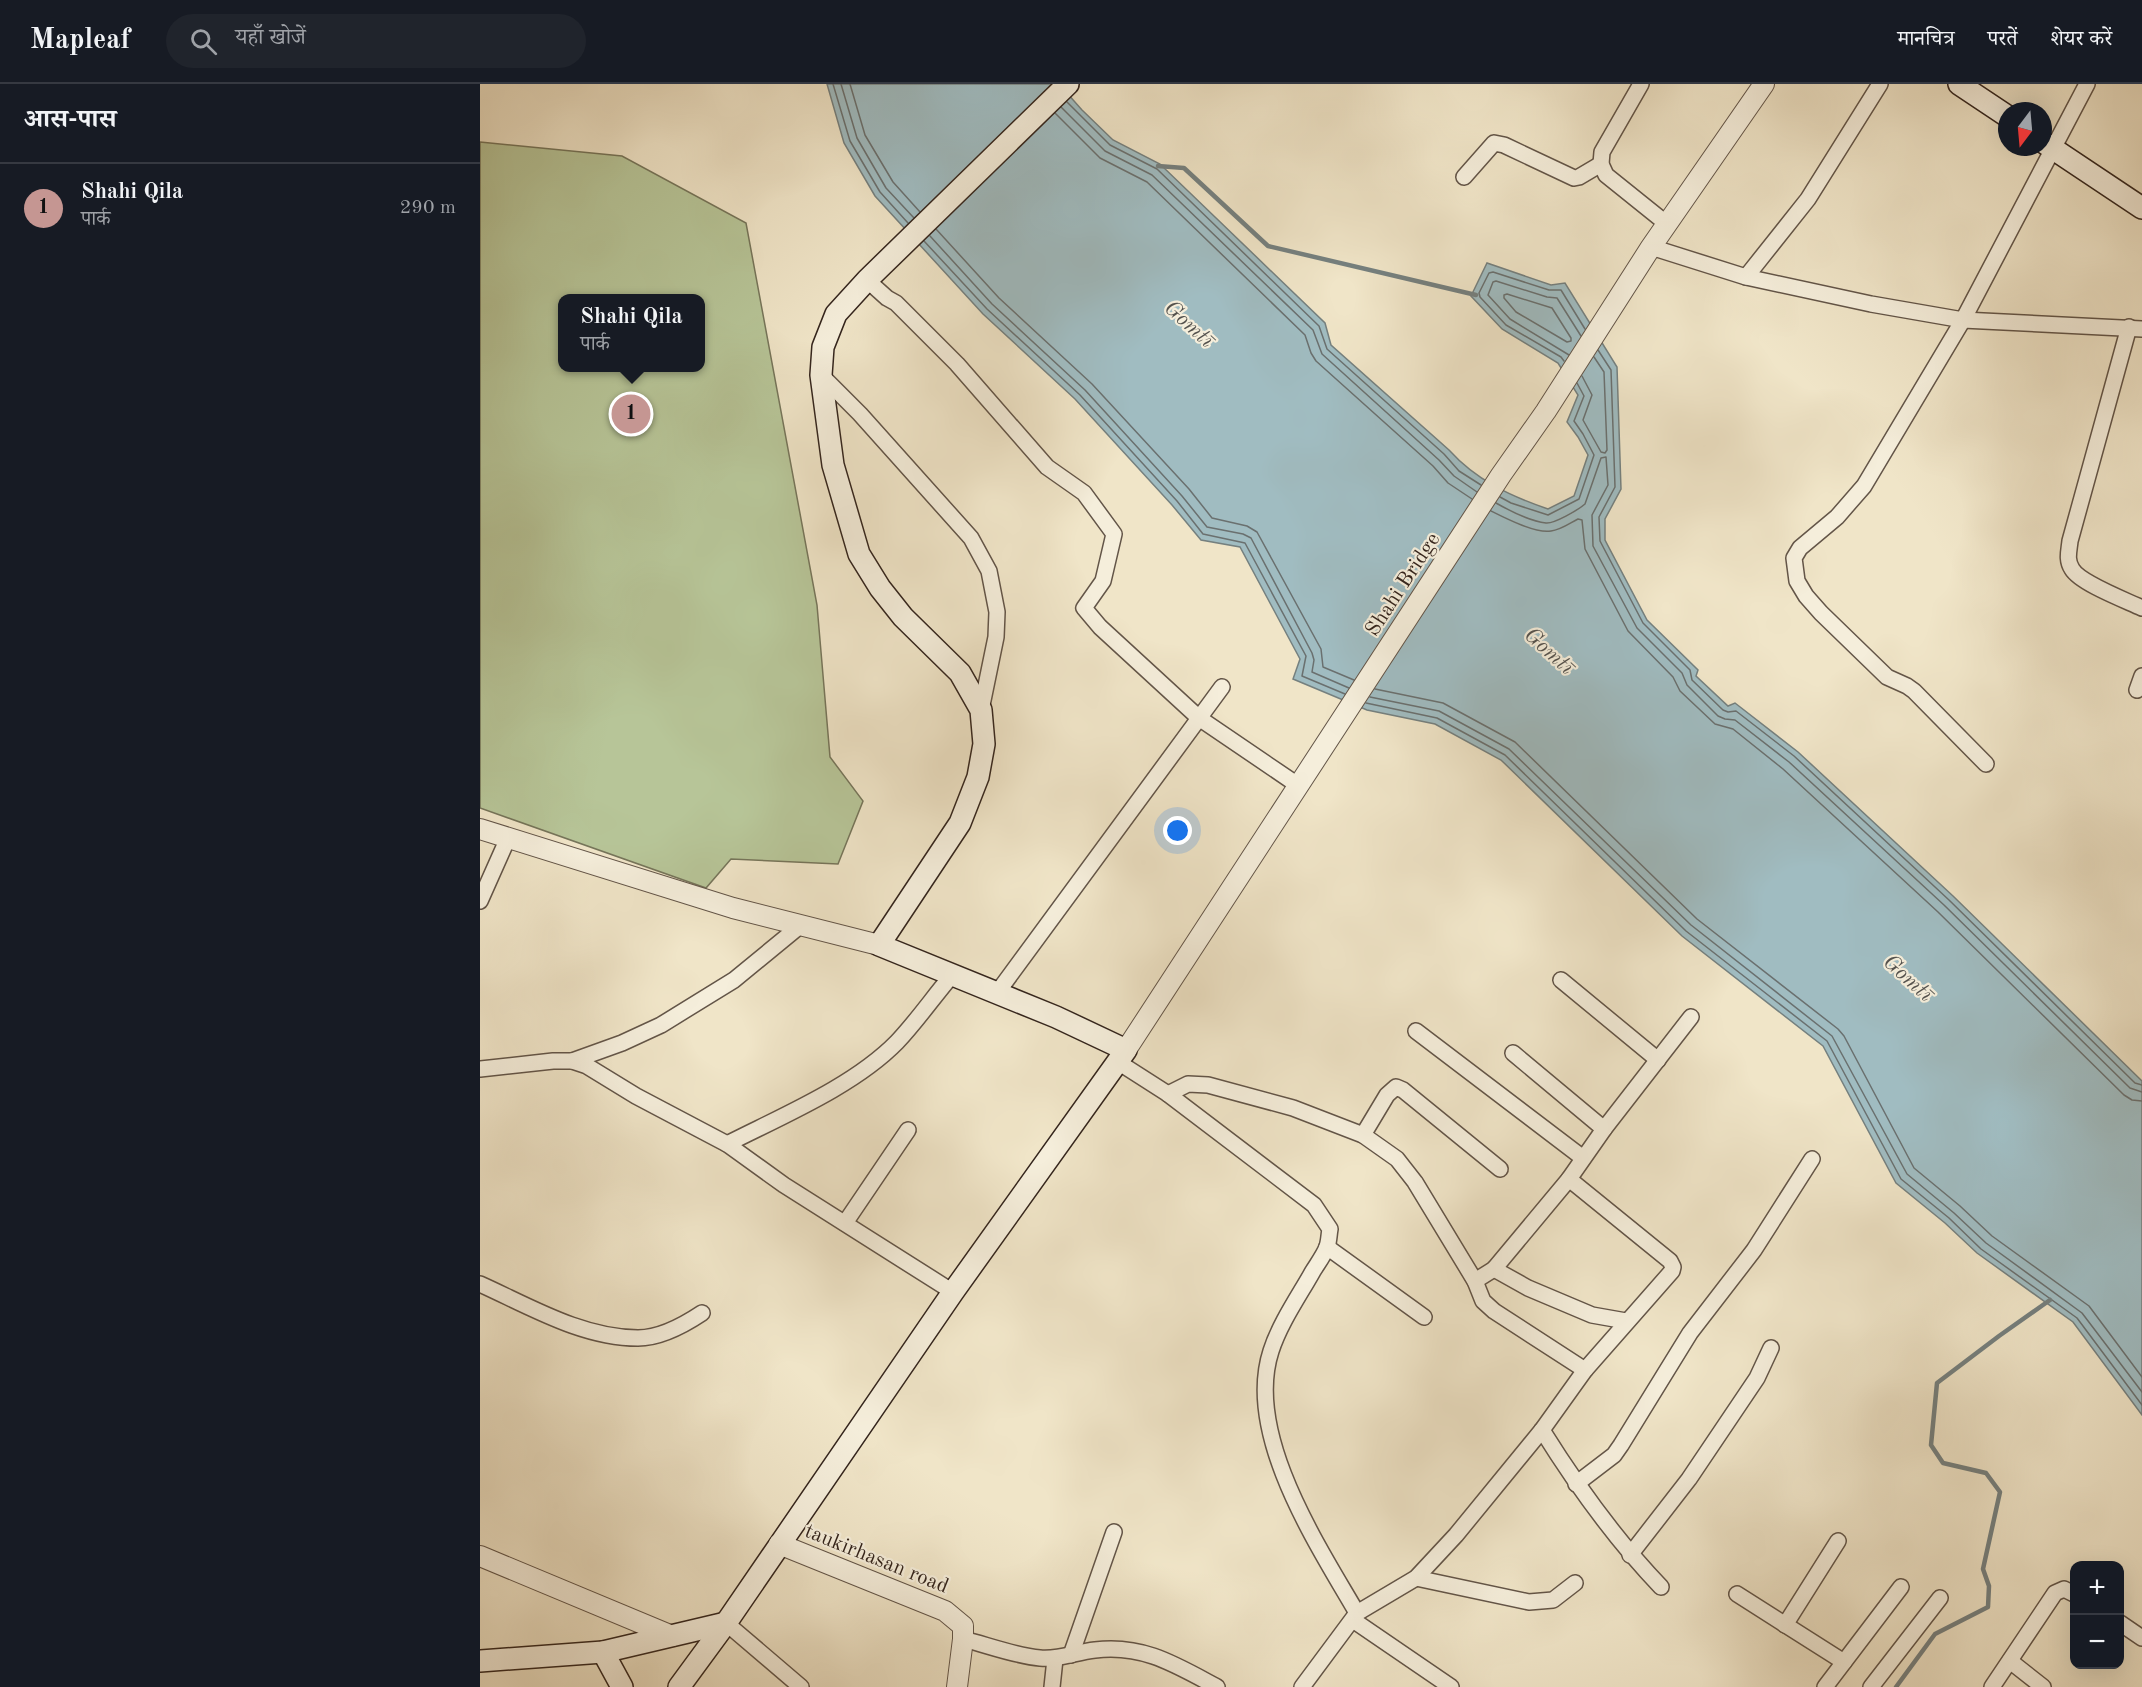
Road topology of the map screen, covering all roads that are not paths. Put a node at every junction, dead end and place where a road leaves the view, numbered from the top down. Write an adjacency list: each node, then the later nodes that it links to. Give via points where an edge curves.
1 (1068, 84): 17 (main road)
2 (1641, 84): 11 (street, via 1602,152)
3 (1764, 84): 14 (street, Shahi Bridge)
4 (1881, 84): 16 (street, via 1808,199)
5 (1959, 84): 7 (main road)
6 (2087, 84): 8 (street)
7 (1998, 110)
8 (2052, 139)
9 (2052, 148): 13 (main road)
10 (2043, 156): 18 (street)
11 (1601, 164): 12 (street, via 1574,178 1494,143); 14 (street, via 1606,175)
12 (1464, 177)
13 (2142, 208)
14 (1667, 224): 15 (street, Shahi Bridge)
15 (1651, 247): 16 (street); 26 (street, Shahi Bridge)
16 (1746, 277): 18 (street)
17 (867, 280): 20 (main road, via 836,314 823,347); 24 (street, via 957,364 1047,467 1084,493 1114,534 1103,581 1084,608)
18 (1963, 320): 19 (street); 25 (street, via 1864,486 1837,517 1800,548 1794,568 1797,581 1821,613 1887,677 1914,691)
19 (2135, 328): 21 (street, via 2068,557 2079,578)
20 (821, 375): 23 (main road, via 833,465 859,554 903,618 960,673); 23 (street, via 971,538 989,571 997,612 996,637)
21 (2142, 608)
22 (1222, 687): 24 (street)
23 (981, 710): 31 (main road, via 984,744 978,777 960,823)
24 (1199, 718): 26 (street); 34 (street)
25 (1986, 764)
26 (1299, 786): 38 (street, Shahi Bridge)
27 (480, 829): 28 (street)
28 (508, 838): 29 (street); 30 (street, via 733,908)
29 (480, 901)
30 (801, 925): 31 (street); 40 (street, via 734,980 661,1025)
31 (879, 945): 32 (main road)
32 (953, 974): 34 (main road); 46 (street, via 897,1042 863,1071)
33 (1561, 980): 39 (street)
34 (997, 993): 38 (main road, via 1056,1017)
35 (1691, 1017): 39 (street)
36 (1416, 1031): 47 (street)
37 (1513, 1053): 43 (street)
38 (1122, 1056): 42 (street); 56 (main road)
39 (1658, 1060): 43 (street)
40 (572, 1061): 41 (street); 46 (street)
41 (480, 1069)
42 (1168, 1094): 45 (street, via 1188,1084 1208,1085 1293,1108); 52 (street, via 1314,1205 1330,1229)
43 (1604, 1129): 47 (street)
44 (908, 1130): 51 (street)
45 (1363, 1135): 49 (street, via 1396,1087); 54 (street, via 1397,1158)
46 (728, 1144): 51 (street)
47 (1583, 1158): 50 (street)
48 (1812, 1159): 63 (street, via 1754,1250 1690,1333 1621,1446)
49 (1500, 1168)
50 (1569, 1179): 53 (street); 59 (street, via 1673,1267)
51 (845, 1223): 56 (street)
52 (1327, 1247): 58 (street); 76 (street, via 1271,1352 1265,1387 1269,1433 1286,1480)
53 (1494, 1269): 54 (street); 59 (street, via 1592,1315)
54 (1475, 1281): 61 (street, via 1483,1301 1494,1311)
55 (480, 1284): 57 (street, via 570,1325 604,1334 639,1338 679,1328)
56 (953, 1292): 66 (main road)
57 (702, 1313)
58 (1424, 1317)
59 (1626, 1321): 61 (street)
60 (1771, 1348): 67 (street, via 1756,1378 1689,1479)
61 (1585, 1370): 62 (street)
62 (1542, 1430): 63 (street); 69 (street)
63 (1576, 1484): 67 (street)
64 (1114, 1532): 84 (street)
65 (1838, 1541): 78 (street)
66 (779, 1544): 77 (main road); 82 (street, taukirhasan road, via 945,1611 963,1626)
67 (1630, 1555): 71 (street)
68 (480, 1556): 80 (street)
69 (1416, 1578): 70 (street, via 1529,1602 1553,1600); 76 (street)
70 (1575, 1583)
71 (1661, 1587)
72 (1901, 1587): 88 (street)
73 (2070, 1592): 87 (street, via 2064,1589 2055,1593)
74 (1737, 1594): 78 (street)
75 (1940, 1598): 99 (street)
76 (1355, 1616): 96 (street); 97 (street)
77 (726, 1623): 80 (main road); 89 (street); 91 (main road)
78 (1785, 1625): 88 (street)
79 (2124, 1626): 81 (street)
80 (672, 1636): 83 (main road)
81 (2142, 1638)
82 (963, 1639): 85 (street); 93 (street)
83 (603, 1652): 86 (main road); 90 (main road)
84 (1071, 1655): 85 (street); 95 (street, via 1124,1649 1149,1653)
85 (1055, 1659): 94 (street)
86 (480, 1661)
87 (2010, 1661): 100 (street); 101 (street)
88 (1844, 1662): 98 (street)
89 (784, 1681): 92 (street)
90 (622, 1687)
91 (679, 1687)
92 (801, 1687)
93 (957, 1687)
94 (1052, 1687)
95 (1216, 1687)
96 (1302, 1687)
97 (1451, 1687)
98 (1825, 1687)
99 (1871, 1687)
100 (1992, 1687)
101 (2043, 1687)

